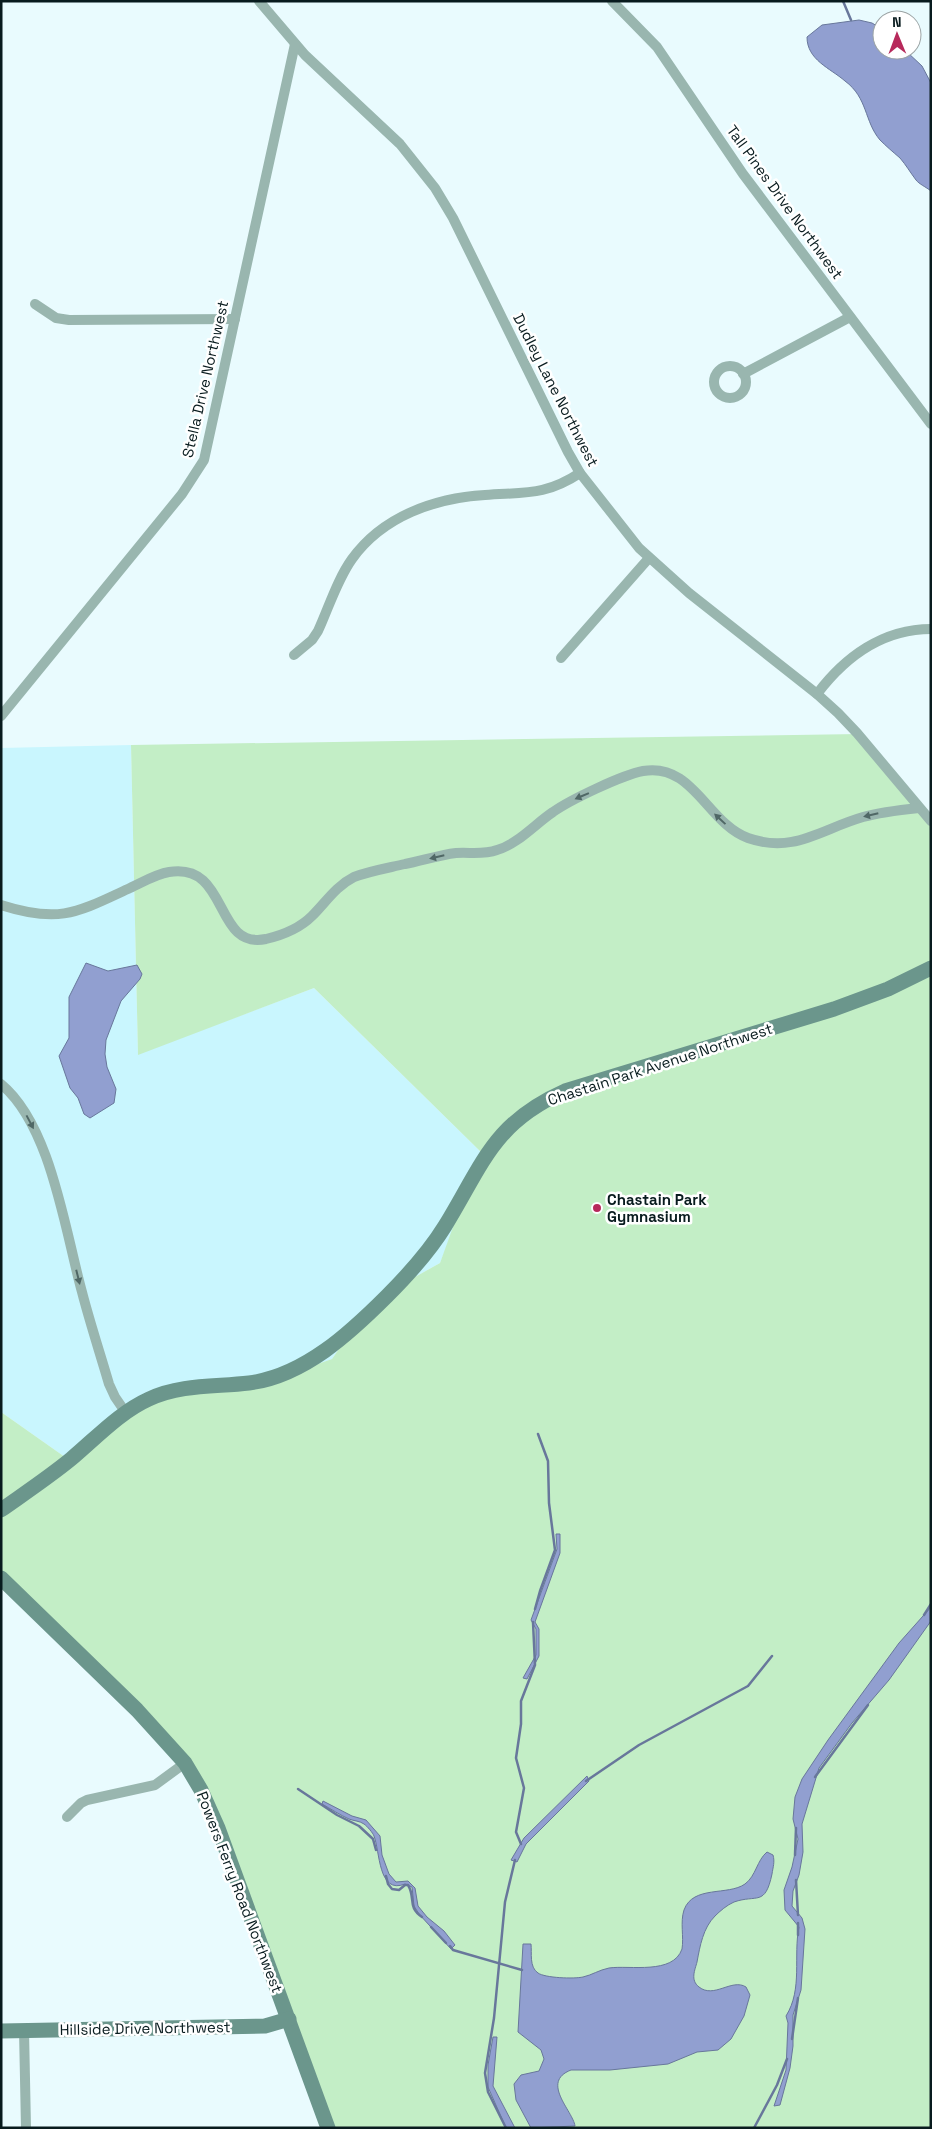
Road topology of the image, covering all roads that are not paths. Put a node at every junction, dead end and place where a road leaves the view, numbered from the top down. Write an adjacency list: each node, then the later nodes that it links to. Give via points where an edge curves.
1 (258, 1): 3 (street, Dudley Lane Northwest)
2 (612, 1): 5 (street, Tall Pines Drive Northwest, via 657,47 742,174)
3 (295, 44): 6 (street, Stella Drive Northwest); 9 (street, Dudley Lane Northwest, via 400,144 435,188)
4 (35, 304): 6 (street, via 56,318 69,320)
5 (850, 317): 7 (street); 8 (street, Tall Pines Drive Northwest)
6 (235, 319): 15 (street, Stella Drive Northwest, via 208,449 199,471)
7 (743, 374)
8 (931, 424)
9 (580, 472): 10 (street, Dudley Lane Northwest); 12 (street, via 545,490 454,499 413,510 390,522 352,558 318,631)
10 (649, 558): 13 (street); 14 (street, Dudley Lane Northwest)
11 (931, 629): 14 (street, via 904,632 866,647 832,675)
12 (294, 655)
13 (561, 658)
14 (818, 694): 16 (street, Dudley Lane Northwest, via 857,733)
15 (1, 716)
16 (919, 808): 17 (street, Dudley Lane Northwest); 18 (street, one-way to 18, via 863,817 799,842 768,843 748,838 729,827 680,778 662,771 648,771 566,803 500,850 451,854 355,877 336,889 301,926 268,939 245,938 234,931 211,887 184,872 161,873 68,914 34,914)
17 (931, 821)
18 (1, 905)
19 (931, 968): 21 (street, Chastain Park Avenue Northwest, via 862,999 543,1101 492,1145 445,1227 412,1270 324,1353 276,1377 250,1383 171,1391 147,1399)
20 (1, 1084): 21 (street, one-way to 21, via 20,1103 43,1149 110,1384)
21 (126, 1413): 22 (street, Chastain Park Avenue Northwest, via 58,1470)
22 (1, 1510)
23 (1, 1578): 24 (street, Powers Ferry Road Northwest, via 137,1710)
24 (185, 1763): 25 (street, via 155,1784 87,1800); 26 (street, Powers Ferry Road Northwest, via 218,1828)
25 (67, 1817)
26 (288, 2019): 27 (street, Hillside Drive Northwest, via 265,2026); 30 (street, Powers Ferry Road Northwest)
27 (24, 2030): 28 (street, Hillside Drive Northwest); 29 (street)
28 (1, 2031)
29 (26, 2128)
30 (328, 2128)

